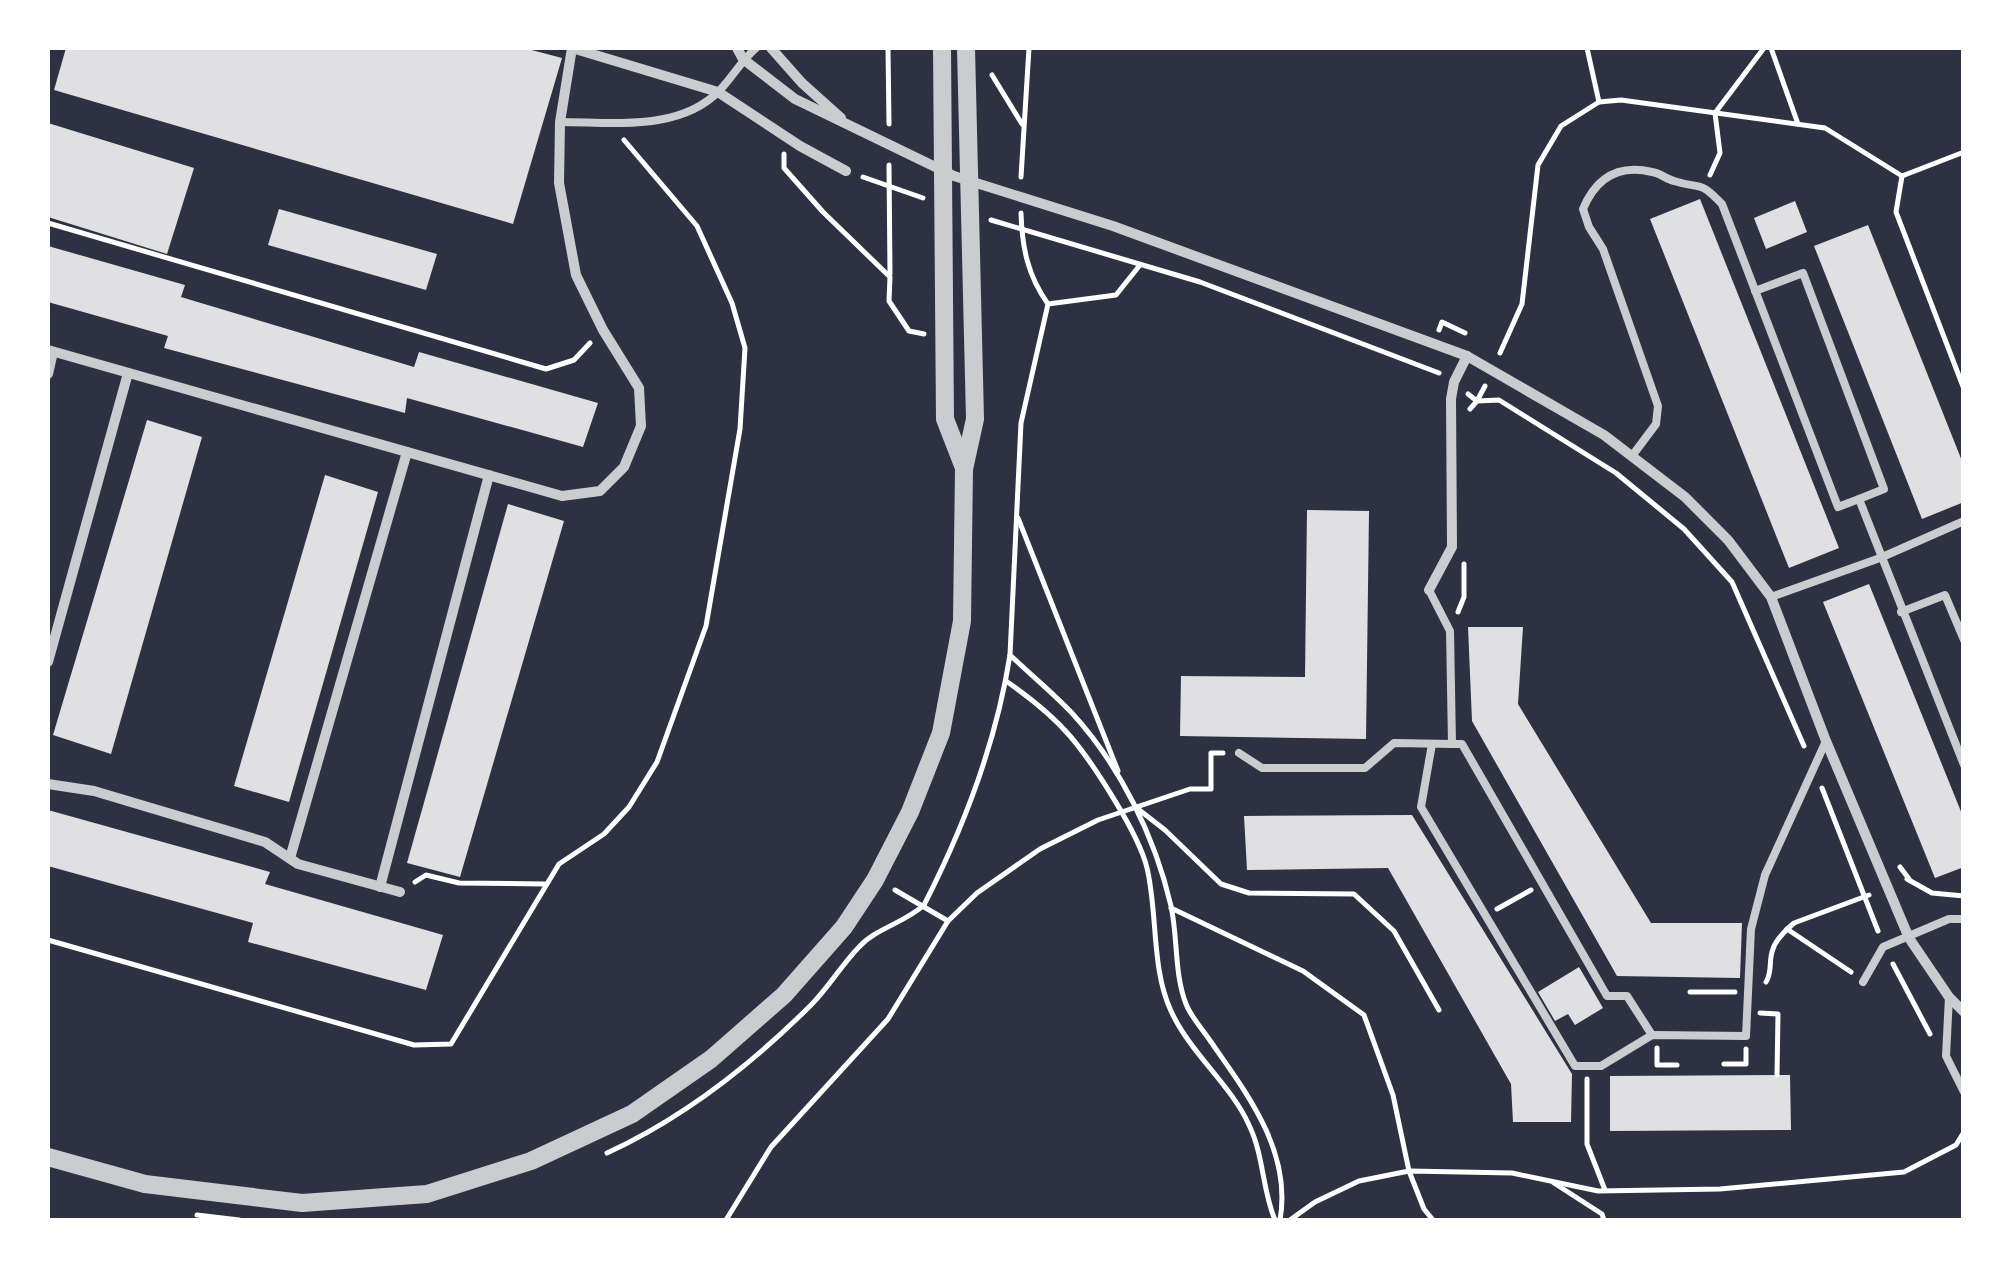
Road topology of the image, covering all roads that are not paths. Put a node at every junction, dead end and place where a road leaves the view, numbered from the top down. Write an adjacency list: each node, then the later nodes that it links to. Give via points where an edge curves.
1 (572, 48): 8 (street); 9 (street)
2 (737, 48): 7 (street)
3 (756, 48): 7 (lane)
4 (770, 48): 10 (street)
5 (942, 48): 19 (street, via 946,419)
6 (966, 48): 19 (street, via 975,418)
7 (743, 59): 8 (lane); 10 (street, via 794,99)
8 (718, 92): 9 (lane, via 683,116); 11 (street)
9 (560, 122): 20 (street, via 559,183 576,274 639,388 641,426 624,467 600,491 562,496)
10 (852, 129): 14 (street, via 954,176 1113,226)
11 (846, 171)
12 (1755, 291): 18 (lane, via 1722,204 1705,186 1654,172 1614,172 1599,181 1583,208 1658,406 1656,424); 21 (lane, via 1838,506); 21 (lane, via 1803,273 1884,490)
13 (50, 351): 15 (street); 16 (street)
14 (1467, 356): 18 (street); 24 (street, via 1451,399 1452,546)
15 (128, 373): 17 (street); 28 (street)
16 (48, 374)
17 (408, 452): 20 (street); 35 (street)
18 (1632, 456): 25 (street, via 1728,540)
19 (964, 469): 45 (street, via 962,620 941,733 910,812 844,926 784,995 711,1059 632,1114 531,1161 428,1194 302,1204 145,1184)
20 (489, 475): 36 (street)
21 (1859, 498): 23 (lane)
22 (1964, 521): 23 (lane)
23 (1880, 558): 25 (lane); 26 (lane)
24 (1429, 590): 31 (lane, via 1450,631)
25 (1771, 597): 29 (street)
26 (1901, 612): 27 (lane, via 1945,594); 33 (lane)
27 (1964, 640)
28 (48, 662)
29 (1826, 741): 39 (street); 43 (lane, via 1765,875 1751,929 1746,1036)
30 (1432, 744): 31 (lane); 32 (lane, via 1394,744 1365,768 1262,768); 43 (lane, via 1421,807 1576,1066 1601,1066)
31 (1452, 744): 43 (lane, via 1462,744 1607,996 1627,996)
32 (1239, 753)
33 (1964, 765)
34 (48, 784): 35 (street, via 94,791 265,842)
35 (290, 858): 36 (street)
36 (380, 887): 37 (street)
37 (400, 892)
38 (1964, 919): 39 (lane, via 1949,918)
39 (1908, 938): 40 (lane, via 1884,947); 41 (street)
40 (1863, 982)
41 (1949, 998): 42 (street); 44 (lane, via 1946,1056)
42 (1964, 1012)
43 (1654, 1035)
44 (1964, 1092)
45 (48, 1156)

